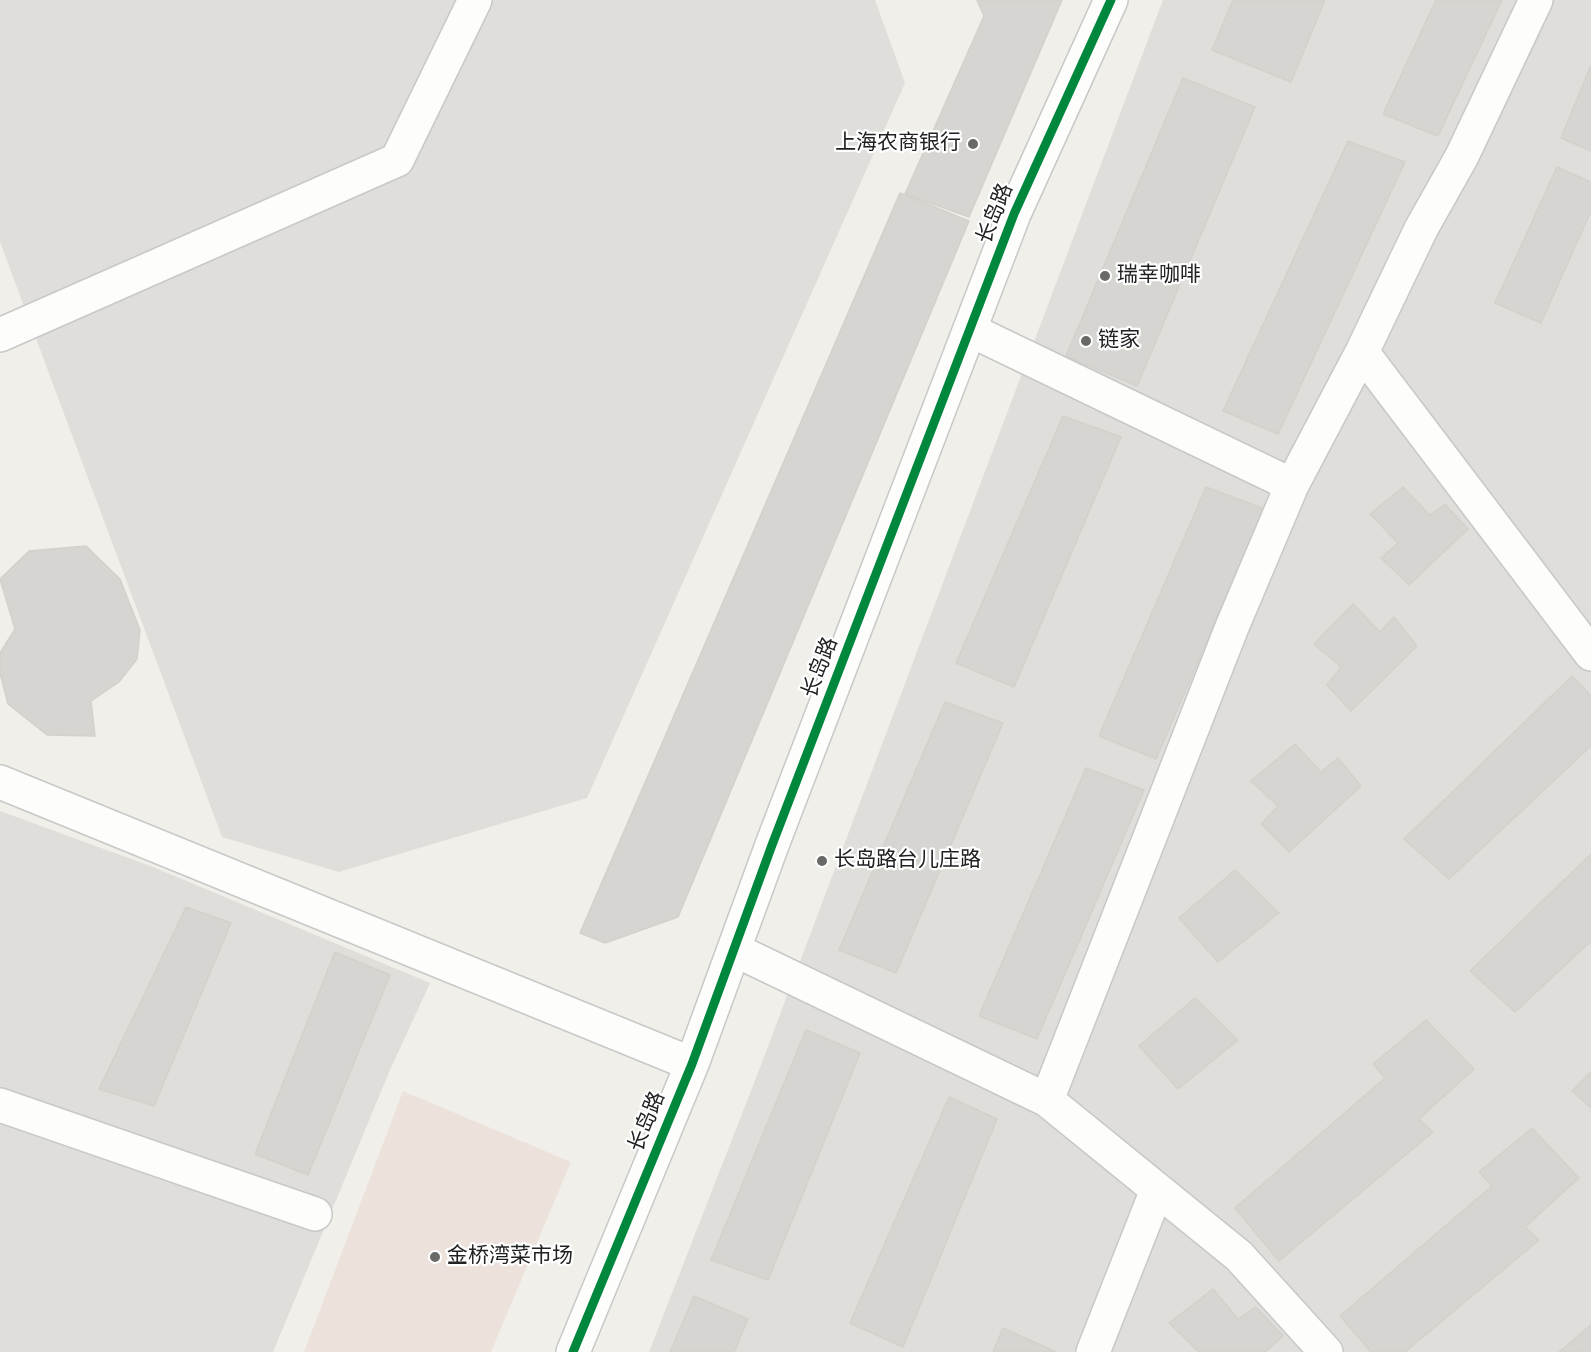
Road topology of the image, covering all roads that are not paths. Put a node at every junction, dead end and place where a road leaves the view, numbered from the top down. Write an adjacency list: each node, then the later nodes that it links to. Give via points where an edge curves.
1 (475, 0): 5 (street, via 397,160)
2 (1111, 0): 4 (street, 长岛路, via 1014,214)
3 (1536, 0): 6 (street)
4 (970, 330): 7 (street); 10 (street, 长岛路)
5 (0, 335)
6 (1362, 352): 7 (street); 8 (street)
7 (1292, 485): 12 (street, via 1232,627)
8 (1591, 654)
9 (0, 782): 11 (street)
10 (735, 950): 11 (street, 长岛路); 12 (street)
11 (692, 1064): 16 (street, 长岛路)
12 (1047, 1100): 14 (street)
13 (0, 1105): 15 (street)
14 (1157, 1190): 17 (street); 18 (street, via 1239,1256)
15 (315, 1214)
16 (573, 1352)
17 (1093, 1352)
18 (1326, 1352)

